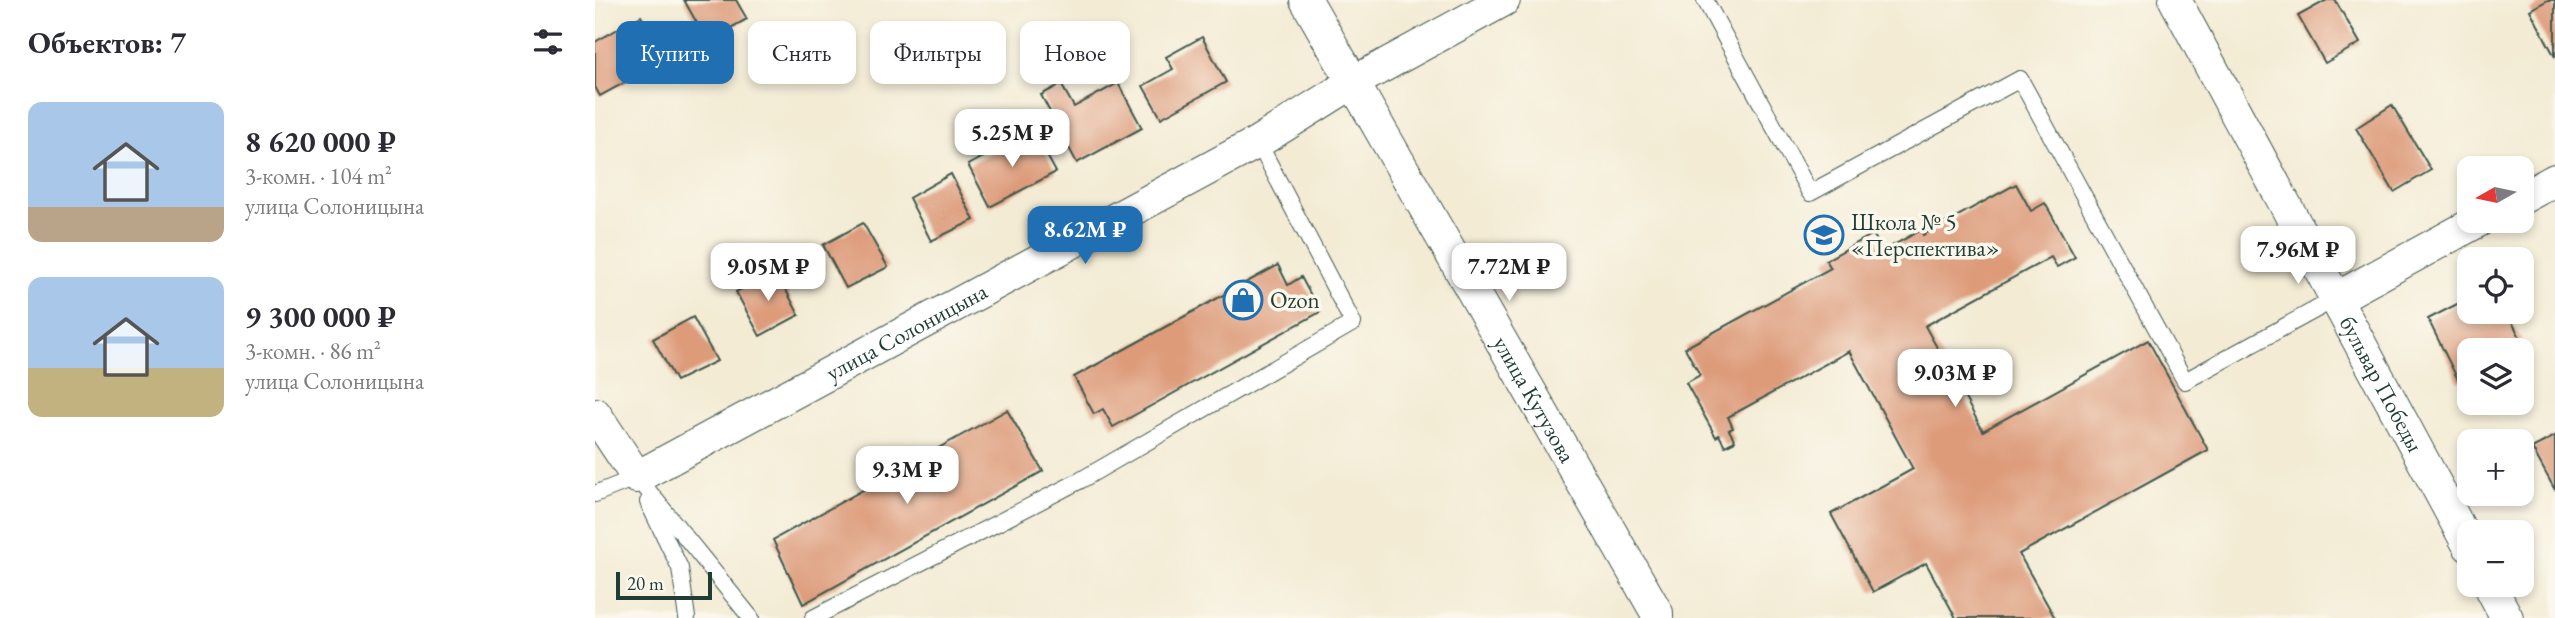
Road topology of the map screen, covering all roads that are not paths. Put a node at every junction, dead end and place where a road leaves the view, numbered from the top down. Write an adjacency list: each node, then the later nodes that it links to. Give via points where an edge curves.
1 (1306, 0): 5 (street, улица Кутузова)
2 (1504, 0): 5 (street, улица Солоницына)
3 (1705, 0): 10 (lane, via 1810,193 2020,79 2185,381)
4 (2175, 0): 10 (street, бульвар Победы)
5 (1352, 83): 6 (street, улица Солоницына); 19 (street, улица Кутузова)
6 (1258, 142): 12 (street, улица Солоницына); 18 (lane, via 1353,323 1091,474)
7 (2555, 180): 8 (street)
8 (2534, 191)
9 (2457, 233): 10 (street)
10 (2335, 299): 14 (street, бульвар Победы)
11 (595, 414): 12 (street)
12 (637, 477): 13 (lane); 16 (lane, via 680,568); 17 (lane)
13 (595, 494)
14 (2457, 524)
15 (2496, 597): 20 (street)
16 (687, 618)
17 (751, 618)
18 (813, 618)
19 (1657, 618)
20 (2507, 618)

